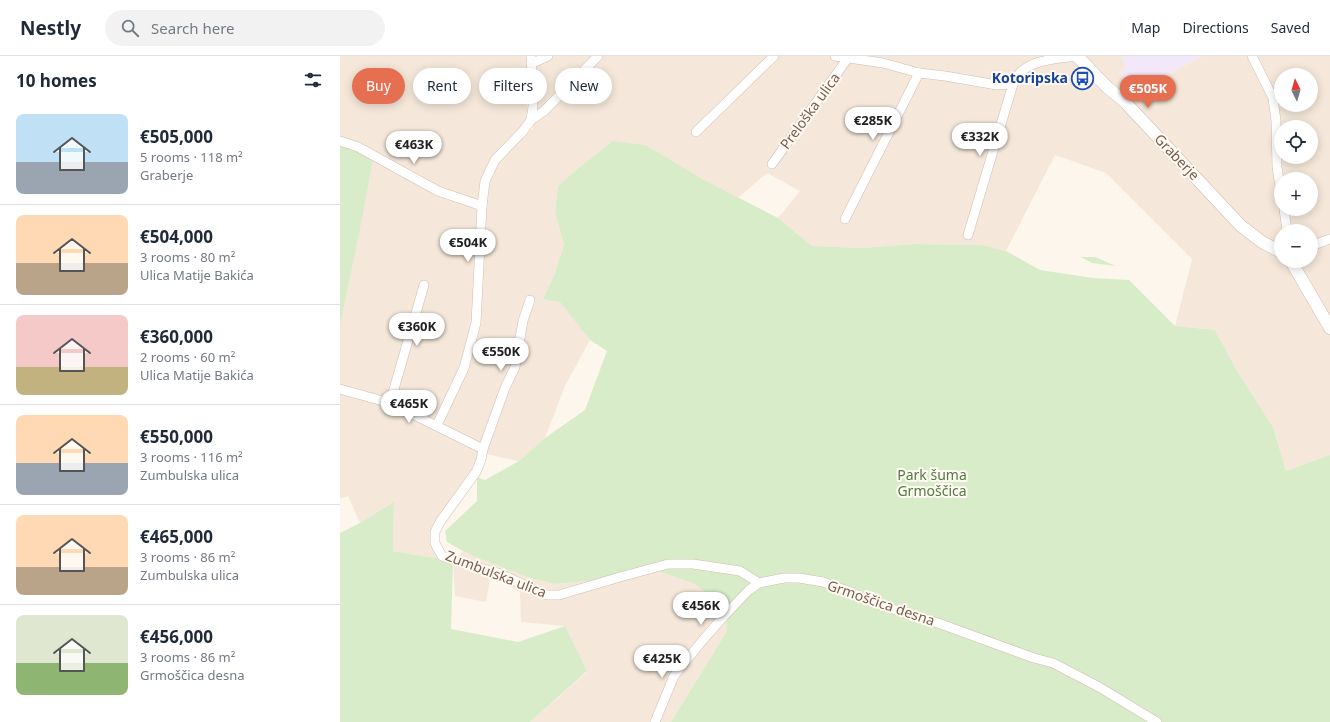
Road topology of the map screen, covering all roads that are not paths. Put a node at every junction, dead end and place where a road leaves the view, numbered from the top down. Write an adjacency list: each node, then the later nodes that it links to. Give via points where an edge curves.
1 (548, 56): 8 (street)
2 (598, 56): 11 (street, via 544,111)
3 (774, 56): 12 (street)
4 (835, 56): 7 (street)
5 (1078, 56): 10 (street, via 1046,60 1027,67 1015,77); 21 (street, Graberje, via 1242,226)
6 (1252, 56): 15 (street, via 1273,98)
7 (848, 58): 9 (street, via 883,63); 14 (street, Preloška ulica)
8 (531, 60): 11 (street)
9 (919, 73): 10 (street, via 997,85); 17 (street)
10 (1013, 84): 18 (street)
11 (531, 120): 16 (street, via 495,160 485,181)
12 (696, 132)
13 (340, 141): 16 (street, via 358,146 438,191)
14 (772, 164)
15 (1278, 172)
16 (482, 206): 28 (street, via 476,323 464,368)
17 (845, 219)
18 (968, 235)
19 (1330, 239): 20 (street)
20 (1318, 243)
21 (1274, 248)
22 (1295, 268): 25 (street)
23 (424, 285): 27 (street)
24 (530, 300): 29 (street, Zumbulska ulica, via 523,320 515,367)
25 (1330, 328)
26 (340, 388): 27 (street)
27 (390, 403): 28 (street)
28 (436, 425): 29 (street)
29 (483, 449): 30 (street, Zumbulska ulica, via 476,472 435,532 435,543 442,556 498,573 547,595 559,595 668,564 693,564 740,571)
30 (759, 583): 31 (street, Grmoščica desna, via 724,616 674,676); 32 (street, Grmoščica desna, via 784,578 823,582 880,605 1053,663 1100,687)
31 (655, 722)
32 (1157, 722)

